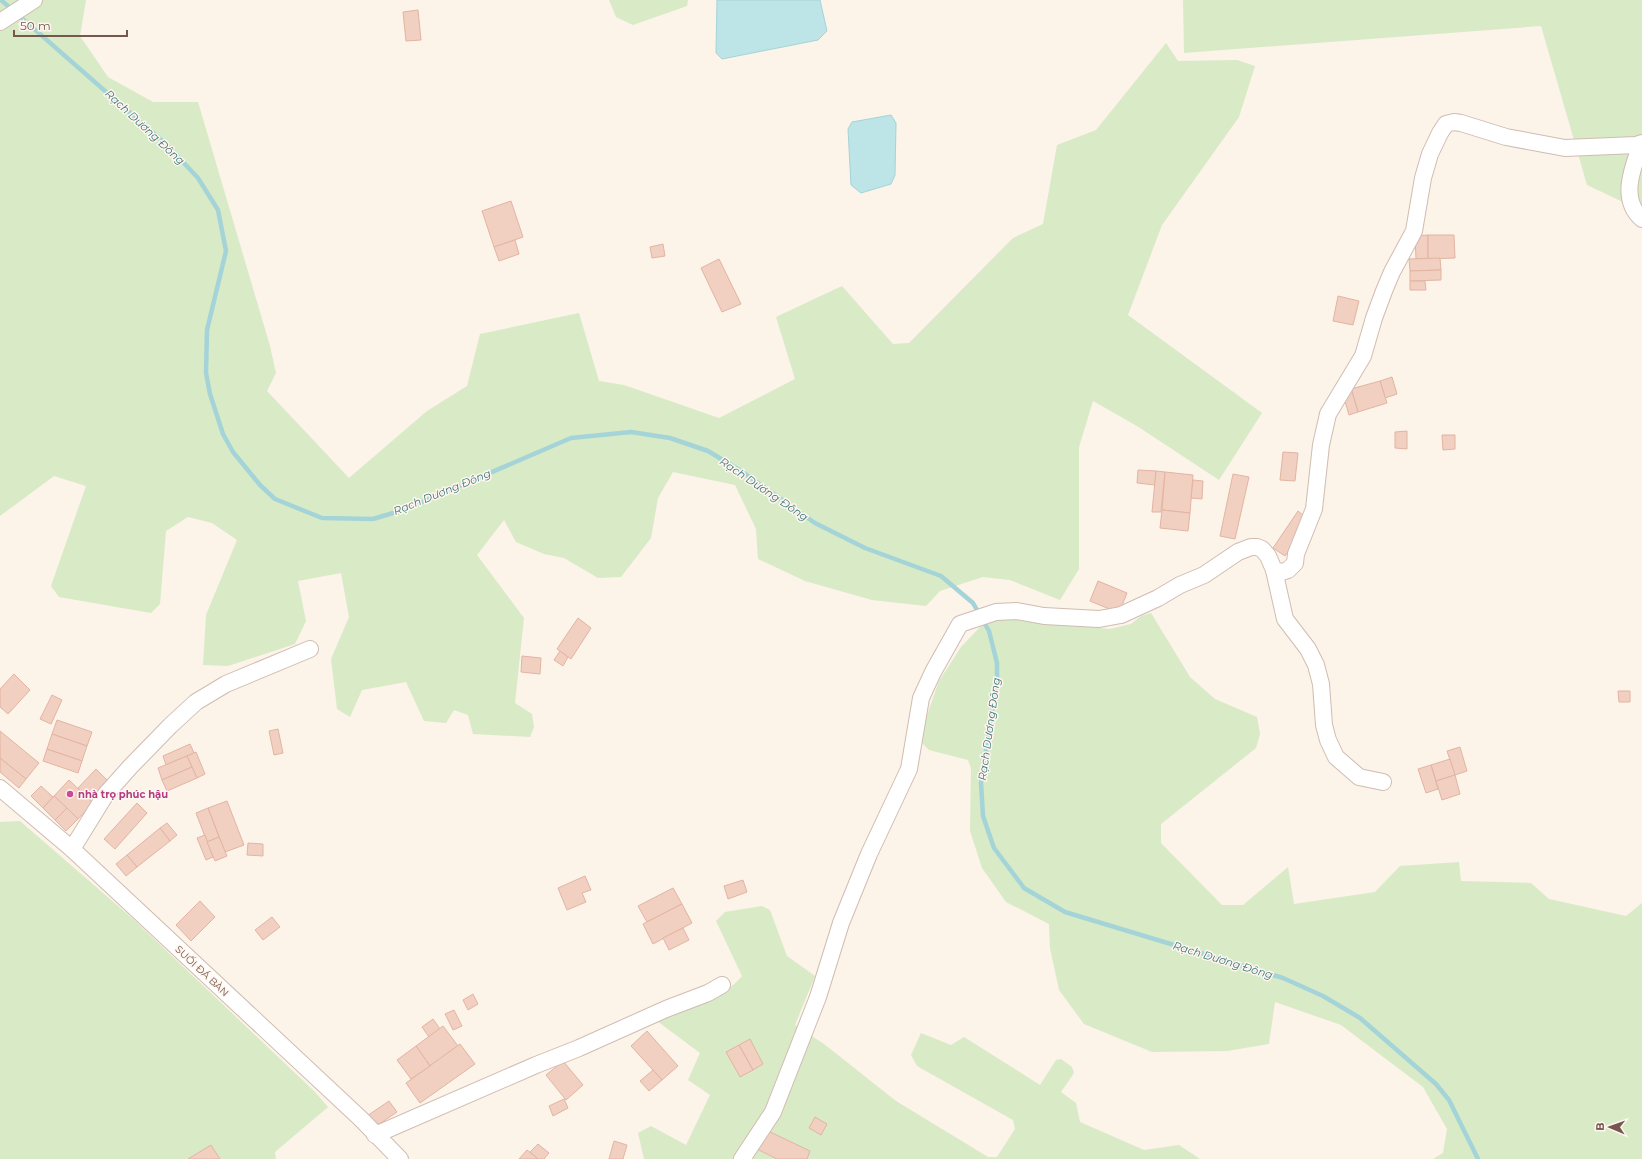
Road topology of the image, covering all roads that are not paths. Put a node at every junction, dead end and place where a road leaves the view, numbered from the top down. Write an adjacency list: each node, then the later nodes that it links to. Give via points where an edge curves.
1 (30, 3): 2 (street)
2 (0, 22)
3 (1641, 143): 4 (street, via 1629,182 1630,200); 5 (street, via 1565,148 1506,137 1461,122 1446,124 1430,154 1414,231 1384,291 1363,356 1328,414 1321,445 1314,509 1296,554 1295,563 1288,570)
4 (1642, 219)
5 (1274, 570): 7 (street, via 1285,619 1308,649 1316,665 1321,684 1324,725 1336,757 1359,777); 13 (street, via 1262,549 1251,547 1158,598 1121,614 1099,619 1044,616 1017,611 996,612 960,624 921,698 909,769 869,854 844,916 818,997 773,1112)
6 (310, 649): 9 (street, via 226,684 196,702 140,756 106,794)
7 (1383, 782)
8 (0, 788): 9 (street, SUỐI ĐÁ BÀN)
9 (72, 849): 11 (street, SUỐI ĐÁ BÀN, via 356,1114)
10 (722, 985): 11 (street)
11 (375, 1135): 12 (street, SUỐI ĐÁ BÀN)
12 (400, 1159)
13 (742, 1159)

